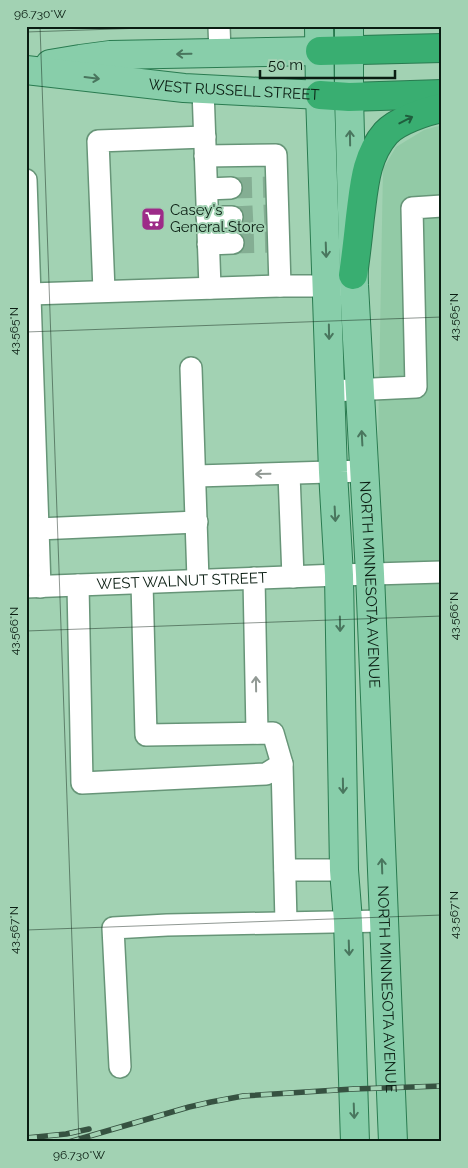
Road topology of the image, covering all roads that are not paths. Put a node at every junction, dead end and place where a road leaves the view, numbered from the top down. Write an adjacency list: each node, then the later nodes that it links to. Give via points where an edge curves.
1 (219, 26): 5 (street)
2 (350, 38): 3 (highway, WEST RUSSELL STREET); 4 (highway, WEST RUSSELL STREET); 10 (main road, NORTH MINNESOTA AVENUE)
3 (320, 39): 5 (main road, WEST RUSSELL STREET); 9 (main road, NORTH MINNESOTA AVENUE)
4 (442, 48)
5 (220, 53): 6 (main road, WEST RUSSELL STREET, one-way to 6, via 110,55)
6 (26, 69): 7 (main road, WEST RUSSELL STREET, one-way to 7)
7 (203, 89): 9 (main road, WEST RUSSELL STREET); 12 (street)
8 (442, 94): 10 (highway, WEST RUSSELL STREET)
9 (320, 95): 10 (highway, WEST RUSSELL STREET); 21 (main road, NORTH MINNESOTA AVENUE, one-way to 21)
10 (349, 96): 21 (main road, NORTH MINNESOTA AVENUE, one-way to 10)
11 (442, 108): 21 (highway, one-way to 11, via 373,154 387,132 397,125)
12 (205, 146): 15 (street); 22 (street, via 276,155 273,187); 24 (street, via 98,141)
13 (26, 180): 25 (street)
14 (231, 188): 15 (street)
15 (207, 189): 17 (street)
16 (442, 206): 27 (street, via 412,208 416,387)
17 (207, 217): 18 (street); 20 (street)
18 (232, 217)
19 (233, 243): 20 (street)
20 (208, 244): 23 (street)
21 (345, 282): 22 (street); 27 (main road, NORTH MINNESOTA AVENUE); 28 (main road, NORTH MINNESOTA AVENUE, one-way to 28)
22 (280, 286): 23 (street)
23 (210, 288): 24 (street)
24 (104, 291): 25 (street)
25 (30, 294): 34 (street)
26 (191, 368): 32 (street)
27 (360, 390): 28 (street); 29 (main road, NORTH MINNESOTA AVENUE, one-way to 27)
28 (330, 391): 30 (main road, NORTH MINNESOTA AVENUE)
29 (364, 471): 30 (street); 36 (main road, NORTH MINNESOTA AVENUE)
30 (333, 472): 31 (street); 37 (main road, NORTH MINNESOTA AVENUE, one-way to 37)
31 (289, 474): 32 (street, one-way to 32); 38 (street)
32 (196, 476): 33 (street)
33 (197, 522): 34 (street); 40 (street)
34 (38, 529): 43 (street)
35 (442, 572): 36 (street, WEST WALNUT STREET)
36 (370, 574): 37 (street, WEST WALNUT STREET); 48 (main road, NORTH MINNESOTA AVENUE, one-way to 36)
37 (339, 575): 38 (street, WEST WALNUT STREET); 47 (main road, NORTH MINNESOTA AVENUE, one-way to 47)
38 (293, 577): 39 (street, WEST WALNUT STREET)
39 (254, 578): 40 (street, WEST WALNUT STREET); 44 (street, one-way to 39)
40 (198, 580): 41 (street, WEST WALNUT STREET)
41 (142, 583): 42 (street, WEST WALNUT STREET); 44 (street, via 146,735)
42 (78, 585): 43 (street, WEST WALNUT STREET); 45 (street, via 82,783 266,774)
43 (33, 587)
44 (257, 733): 45 (street, via 274,733)
45 (282, 764): 46 (street)
46 (285, 870): 47 (street); 50 (street)
47 (344, 870): 49 (main road, NORTH MINNESOTA AVENUE)
48 (384, 920): 49 (street); 53 (main road, NORTH MINNESOTA AVENUE)
49 (348, 921): 50 (street); 52 (main road, NORTH MINNESOTA AVENUE, one-way to 52)
50 (286, 922): 51 (street, via 113,928)
51 (120, 1067)
52 (355, 1142)
53 (394, 1142)

